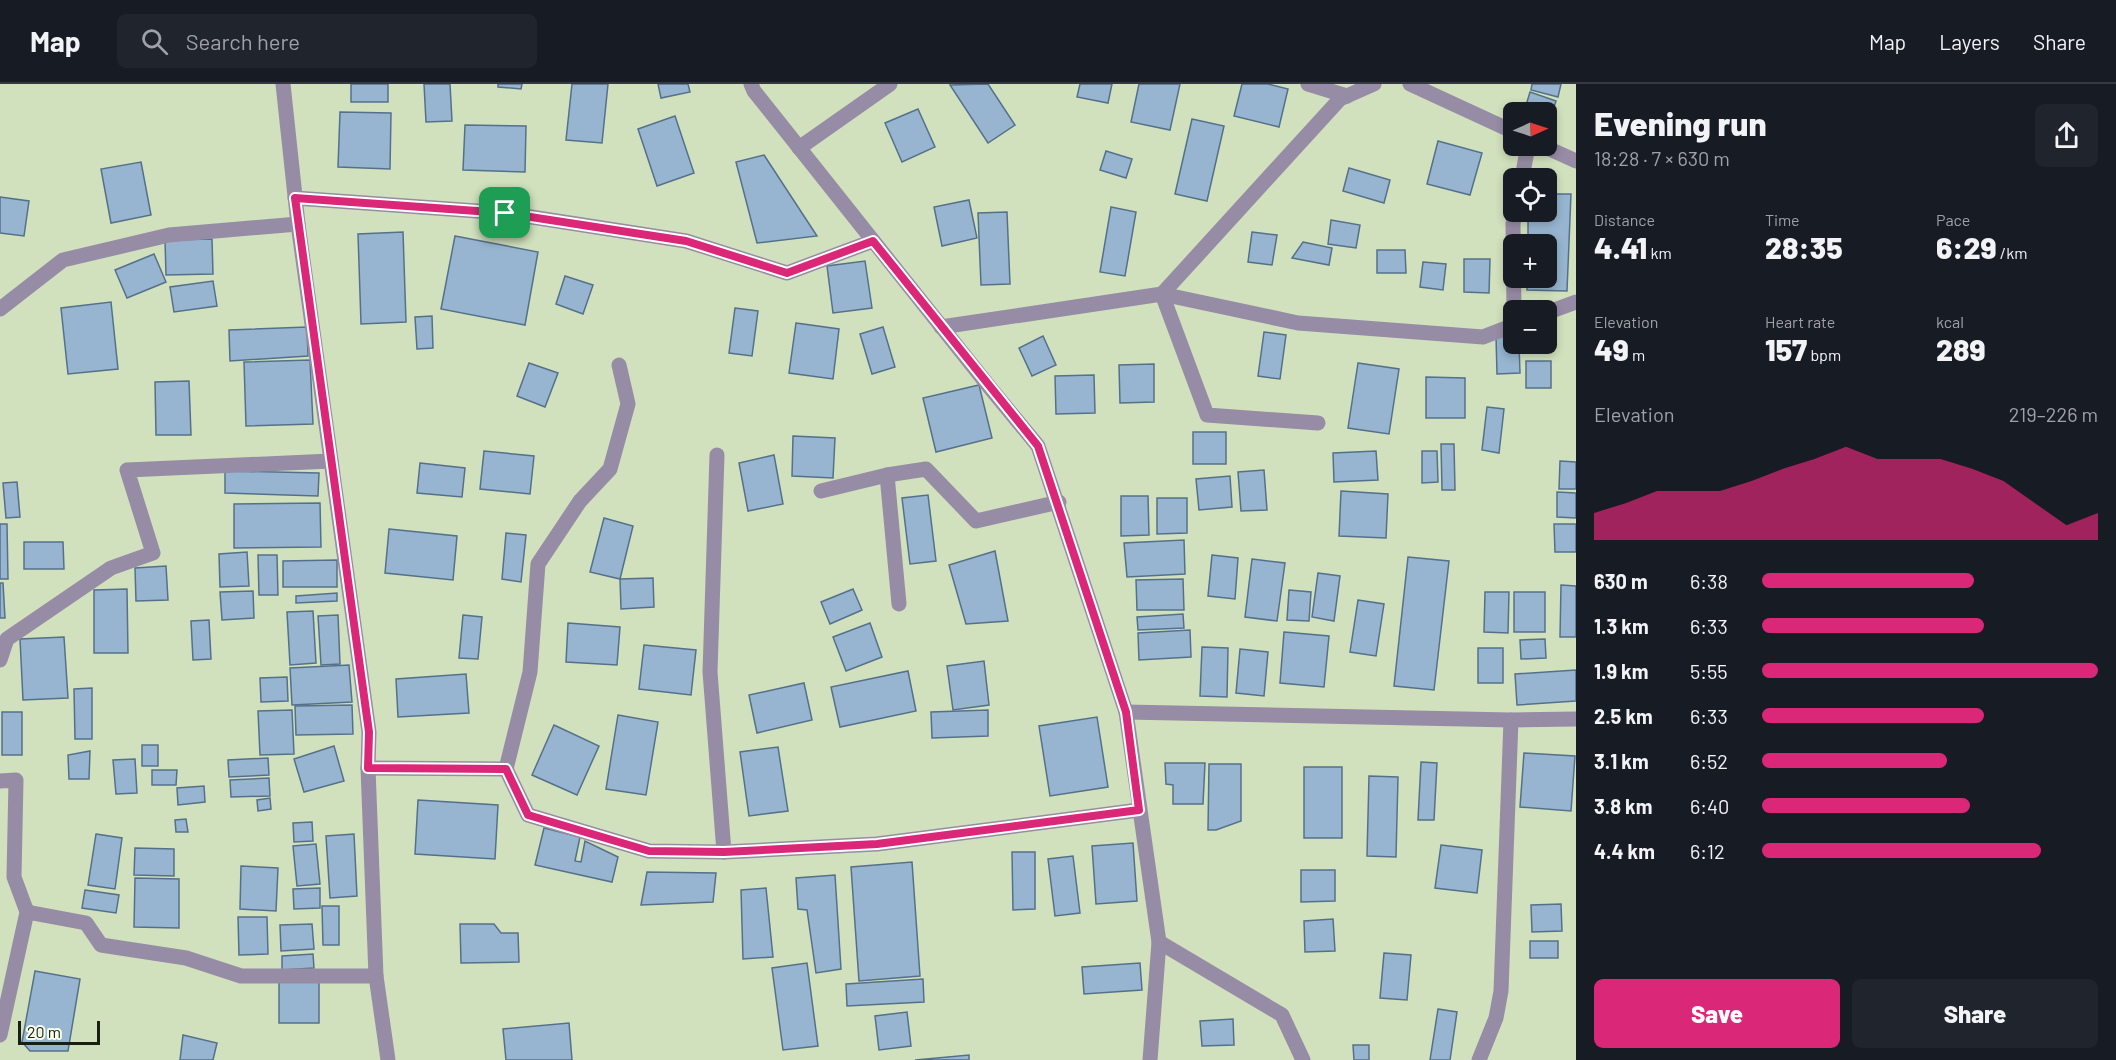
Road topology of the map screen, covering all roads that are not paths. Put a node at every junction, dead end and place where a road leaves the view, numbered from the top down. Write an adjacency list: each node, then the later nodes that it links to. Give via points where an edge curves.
1 (284, 84): 12 (street)
2 (751, 84): 9 (street)
3 (890, 84): 9 (street)
4 (1308, 84): 7 (street)
5 (1374, 84): 7 (street)
6 (1410, 84): 8 (street)
7 (1347, 96): 16 (street, via 1340,99)
8 (1503, 127)
9 (799, 148): 15 (street)
10 (1557, 152): 11 (street)
11 (1576, 160)
12 (295, 198): 14 (street); 15 (street, via 505,213 686,241 787,273)
13 (1513, 222): 17 (street)
14 (298, 224): 19 (street, via 169,235 63,260); 26 (street)
15 (873, 241): 21 (street)
16 (1162, 294): 21 (street); 22 (street, via 1298,323 1484,337); 24 (street, via 1208,415)
17 (1514, 300)
18 (1576, 303): 20 (street)
19 (0, 309)
20 (1557, 309)
21 (941, 327): 29 (street, via 1038,446)
22 (1503, 330)
23 (619, 365): 36 (street, via 628,404 609,469 580,501 538,564 530,672)
24 (1318, 423)
25 (717, 455): 39 (street, via 710,672)
26 (331, 461): 31 (street, via 127,470 153,553 111,567 17,632 8,639); 35 (street, via 369,732)
27 (887, 476): 28 (street); 29 (street, via 926,470 976,521); 30 (street)
28 (821, 491)
29 (1059, 502): 32 (street)
30 (899, 604)
31 (0, 660)
32 (1126, 712): 34 (street); 38 (street)
33 (1576, 719): 34 (street)
34 (1510, 720): 47 (street, via 1501,991 1496,1018)
35 (368, 768): 36 (street); 42 (street)
36 (506, 769): 39 (street, via 528,815 649,851)
37 (0, 781): 40 (street, via 16,780 14,877)
38 (1139, 810): 39 (street, via 877,844); 41 (street)
39 (724, 852)
40 (27, 912): 42 (street, via 86,923 101,945 186,958 241,976); 43 (street)
41 (1159, 942): 45 (street); 46 (street, via 1282,1016)
42 (376, 976): 44 (street)
43 (0, 1035)
44 (388, 1060)
45 (1150, 1060)
46 (1303, 1060)
47 (1479, 1060)

